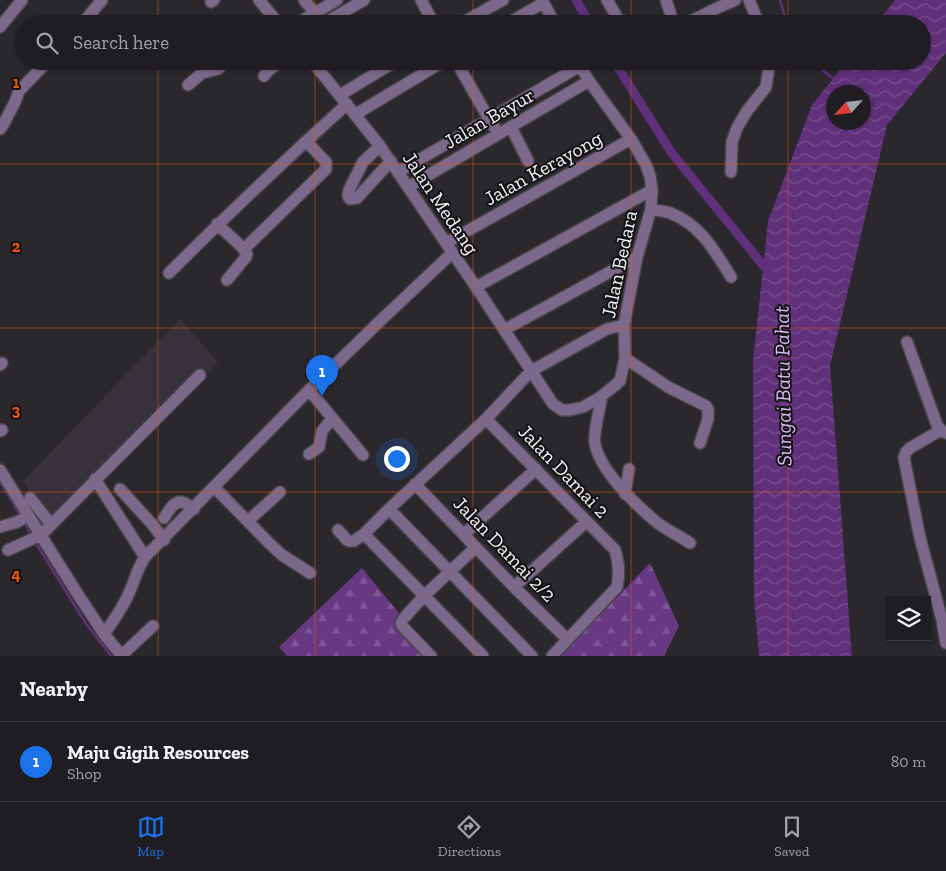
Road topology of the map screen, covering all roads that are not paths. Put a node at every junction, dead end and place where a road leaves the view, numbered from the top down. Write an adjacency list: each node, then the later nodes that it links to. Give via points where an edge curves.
1 (22, 0): 28 (street)
2 (102, 0): 16 (street)
3 (259, 0): 17 (street)
4 (304, 0): 15 (street)
5 (337, 0): 15 (street)
6 (364, 0): 19 (street)
7 (421, 0): 20 (street)
8 (503, 0): 21 (street)
9 (608, 0): 24 (street)
10 (666, 0): 25 (street)
11 (735, 0): 14 (street)
12 (749, 0): 27 (street)
13 (542, 1): 22 (street); 23 (street)
14 (712, 5): 26 (street)
15 (315, 13): 18 (street)
16 (90, 15)
17 (272, 15)
18 (312, 15)
19 (338, 15)
20 (429, 15)
21 (476, 15)
22 (521, 15)
23 (550, 15)
24 (616, 15)
25 (671, 15)
26 (698, 15)
27 (755, 15)
28 (0, 27)
29 (40, 70): 46 (street, via 20,92)
30 (214, 70): 41 (street, via 202,73)
31 (269, 70): 39 (street)
32 (319, 70): 42 (street, Jalan Medang)
33 (383, 70): 42 (street)
34 (429, 70): 43 (street)
35 (461, 70): 44 (street)
36 (569, 70): 44 (street, Jalan Bayur)
37 (583, 70): 40 (street, Jalan Bedara)
38 (769, 70): 54 (street, via 766,87 737,128 732,142)
39 (264, 76)
40 (589, 81): 45 (street, Jalan Bayur); 48 (street, Jalan Bedara)
41 (188, 85)
42 (343, 99): 43 (street, Jalan Medang); 49 (street)
43 (356, 114): 50 (street, Jalan Medang)
44 (489, 119): 47 (street); 53 (street, Jalan Bayur)
45 (511, 127): 47 (street, Jalan Bayur); 52 (street)
46 (0, 129)
47 (499, 134): 55 (street, Jalan Bayur)
48 (632, 139): 56 (street, Jalan Bedara, via 646,165); 59 (street, Jalan Kerayong)
49 (306, 140): 58 (street); 60 (street, via 326,162 326,168)
50 (380, 146): 51 (street, Jalan Medang); 51 (street, via 363,162 349,190 350,199 357,198)
51 (391, 161): 53 (street, Jalan Medang)
52 (528, 161)
53 (398, 172): 55 (street, Jalan Medang)
54 (731, 172)
55 (408, 186): 59 (street, Jalan Medang)
56 (652, 190): 57 (street, Jalan Bedara); 65 (street)
57 (651, 209): 61 (street, Jalan Bedara); 63 (street, via 671,214 694,226 712,246)
58 (217, 224): 60 (street); 62 (street)
59 (449, 248): 65 (street, Jalan Medang); 72 (street, Jalan Kerayong)
60 (244, 249): 64 (street, via 248,254)
61 (637, 257): 66 (street, Jalan Bedara); 67 (street)
62 (169, 273)
63 (731, 277)
64 (227, 280)
65 (476, 287): 67 (street, Jalan Medang)
66 (624, 325): 69 (street, Jalan Bedara); 70 (street, via 607,329)
67 (504, 330): 70 (street, Jalan Medang)
68 (907, 342): 76 (street, via 935,420)
69 (624, 358): 73 (street, Jalan Bedara, via 620,381); 77 (street, via 668,387 706,406 708,419)
70 (531, 372): 73 (street, Jalan Bedara, via 553,404 562,410 583,407); 74 (street)
71 (200, 375): 83 (street)
72 (309, 390): 75 (street); 85 (street, Jalan Kerayong)
73 (599, 398): 88 (street, via 594,442 598,455)
74 (486, 418): 82 (street, Jalan Damai 2); 84 (street)
75 (332, 419): 78 (street, via 322,431 319,447); 79 (street)
76 (943, 432): 114 (street, via 910,448 904,458)
77 (700, 443)
78 (309, 454)
79 (363, 455)
80 (629, 469): 88 (street)
81 (0, 470): 93 (street)
82 (536, 470): 95 (street, Jalan Damai 2); 100 (street)
83 (95, 479): 96 (street); 106 (street)
84 (416, 484): 91 (street); 100 (street, Jalan Damai 2/2)
85 (215, 488): 90 (street, Jalan Kerayong); 94 (street)
86 (120, 489): 102 (street)
87 (280, 492): 94 (street)
88 (625, 494): 103 (street, via 655,521)
89 (30, 498): 96 (street)
90 (194, 509): 92 (street, via 180,502 173,505); 102 (street, Jalan Kerayong)
91 (389, 509): 99 (street); 107 (street)
92 (164, 518)
93 (24, 519): 97 (street); 101 (street)
94 (248, 521): 108 (street, via 282,555)
95 (586, 522): 109 (street); 113 (street, Jalan Damai 2, via 615,550 619,574 617,586)
96 (51, 524): 101 (street)
97 (0, 527)
98 (338, 530): 99 (street, via 350,541)
99 (364, 534): 110 (street)
100 (464, 534): 104 (street, Jalan Damai 2/2)
101 (34, 538): 105 (street); 112 (street)
102 (164, 540): 106 (street, Jalan Kerayong)
103 (690, 543)
104 (476, 547): 107 (street); 109 (street, Jalan Damai 2/2)
105 (8, 550)
106 (146, 558): 112 (street, Jalan Kerayong, via 122,607)
107 (450, 572): 110 (street); 118 (street)
108 (310, 573)
109 (514, 587): 113 (street, Jalan Damai 2/2)
110 (424, 596): 116 (street, via 401,623); 117 (street)
111 (153, 626): 115 (street)
112 (104, 634): 115 (street)
113 (567, 639): 119 (street)
114 (946, 643)
115 (122, 656)
116 (431, 656)
117 (483, 656)
118 (532, 656)
119 (552, 656)

